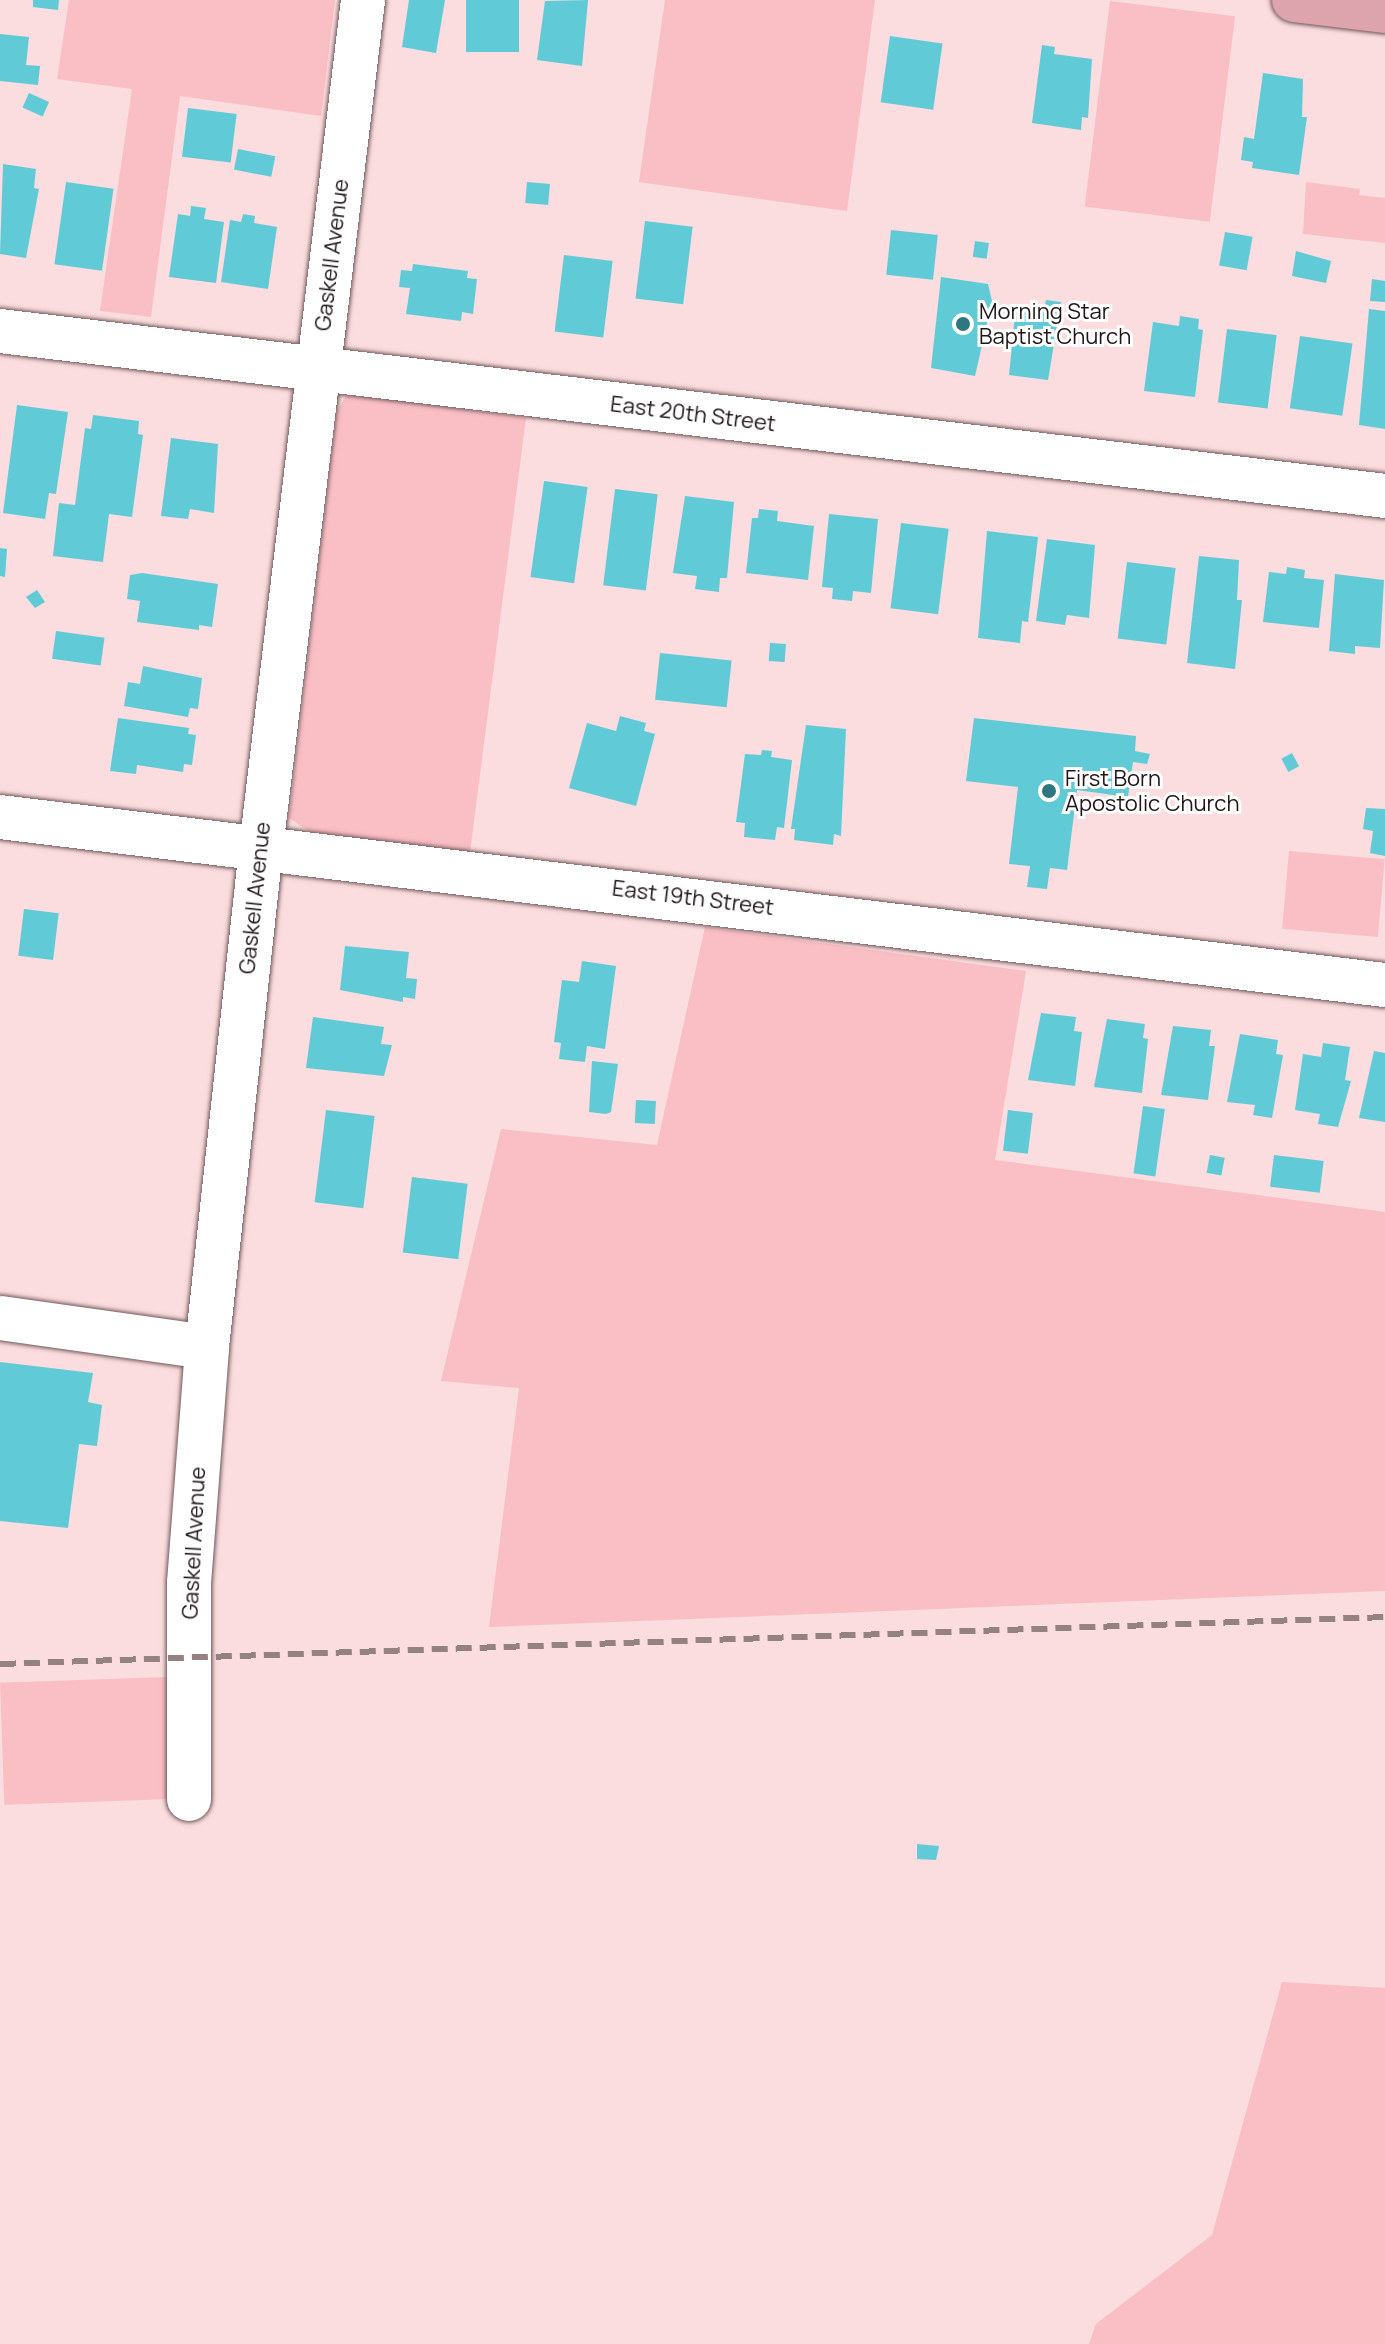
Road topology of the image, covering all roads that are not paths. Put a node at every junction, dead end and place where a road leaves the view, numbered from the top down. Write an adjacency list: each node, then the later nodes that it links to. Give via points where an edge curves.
1 (363, 0): 5 (street, Gaskell Avenue)
2 (1294, 0): 3 (main road)
3 (1385, 11)
4 (0, 331): 5 (street, East 20th Street)
5 (318, 369): 6 (street, East 20th Street); 8 (street, Gaskell Avenue)
6 (1385, 496)
7 (0, 817): 8 (street, East 19th Street)
8 (261, 848): 9 (street, East 19th Street); 11 (street, Gaskell Avenue)
9 (1385, 985)
10 (0, 1318): 11 (street)
11 (207, 1347): 12 (street, Gaskell Avenue, via 189,1583)
12 (189, 1799)

